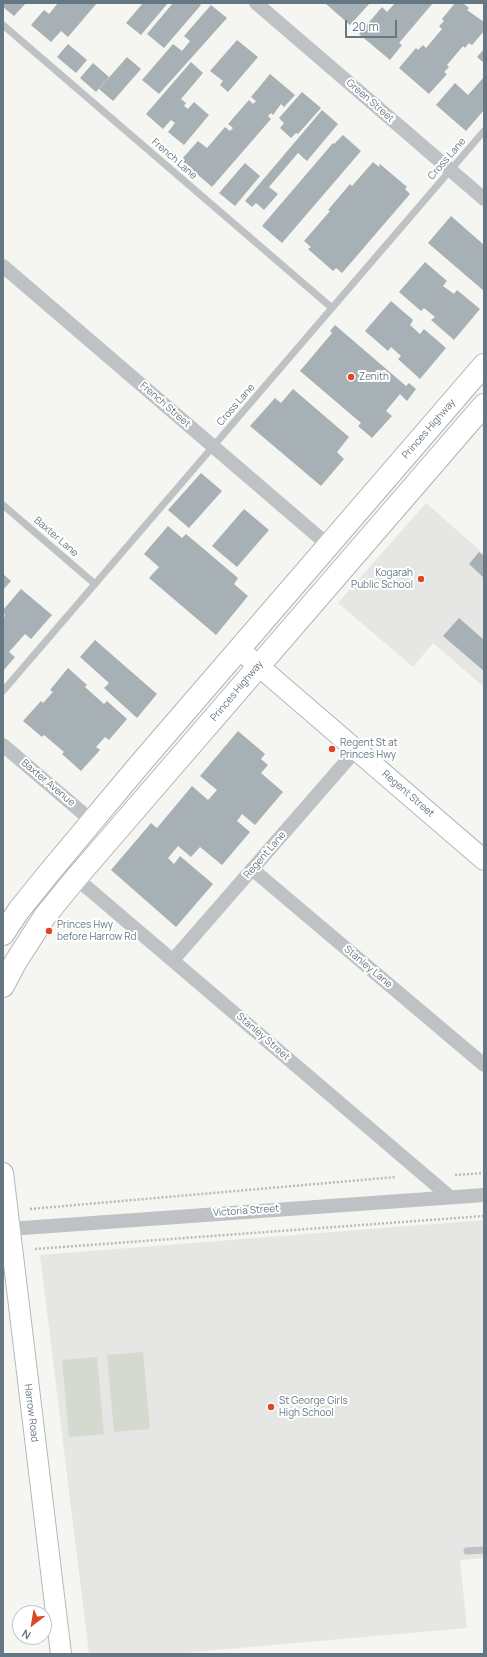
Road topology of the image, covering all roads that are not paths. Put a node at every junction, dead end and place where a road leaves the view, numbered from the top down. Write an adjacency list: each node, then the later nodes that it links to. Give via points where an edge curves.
1 (256, 3): 4 (street, Green Street)
2 (3, 25): 7 (lane, French Lane)
3 (484, 131): 4 (lane, Cross Lane)
4 (451, 170): 5 (street, Green Street); 7 (lane, Cross Lane)
5 (484, 199)
6 (3, 266): 10 (street, French Street)
7 (332, 308): 10 (lane, Cross Lane)
8 (484, 365): 12 (highway, Princes Highway)
9 (484, 405): 15 (highway, Princes Highway)
10 (213, 446): 12 (street, French Street); 13 (lane, Cross Lane)
11 (3, 505): 13 (lane, Baxter Lane)
12 (328, 545): 14 (highway, Princes Highway)
13 (95, 584): 16 (lane, Cross Lane)
14 (240, 650): 15 (main road, Regent Street); 19 (highway, Princes Highway)
15 (258, 666): 18 (main road, Regent Street); 22 (highway, Princes Highway)
16 (3, 691)
17 (3, 745): 19 (street, Baxter Avenue)
18 (356, 750): 20 (main road, Regent Street); 21 (street, Regent Lane)
19 (92, 821): 23 (highway, Princes Highway)
20 (484, 860)
21 (252, 869): 24 (street, Regent Lane); 26 (street, Stanley Lane)
22 (76, 878): 24 (street, Stanley Street); 25 (highway, Princes Highway, via 45,916)
23 (3, 934)
24 (173, 960): 29 (street, Stanley Street)
25 (3, 986)
26 (484, 1065)
27 (3, 1173): 30 (main road, Harrow Road)
28 (484, 1195): 29 (street, Victoria Street)
29 (450, 1197): 30 (street, Victoria Street)
30 (9, 1229): 33 (main road, Harrow Road)
31 (484, 1550): 32 (lane)
32 (467, 1551)
33 (61, 1654)

